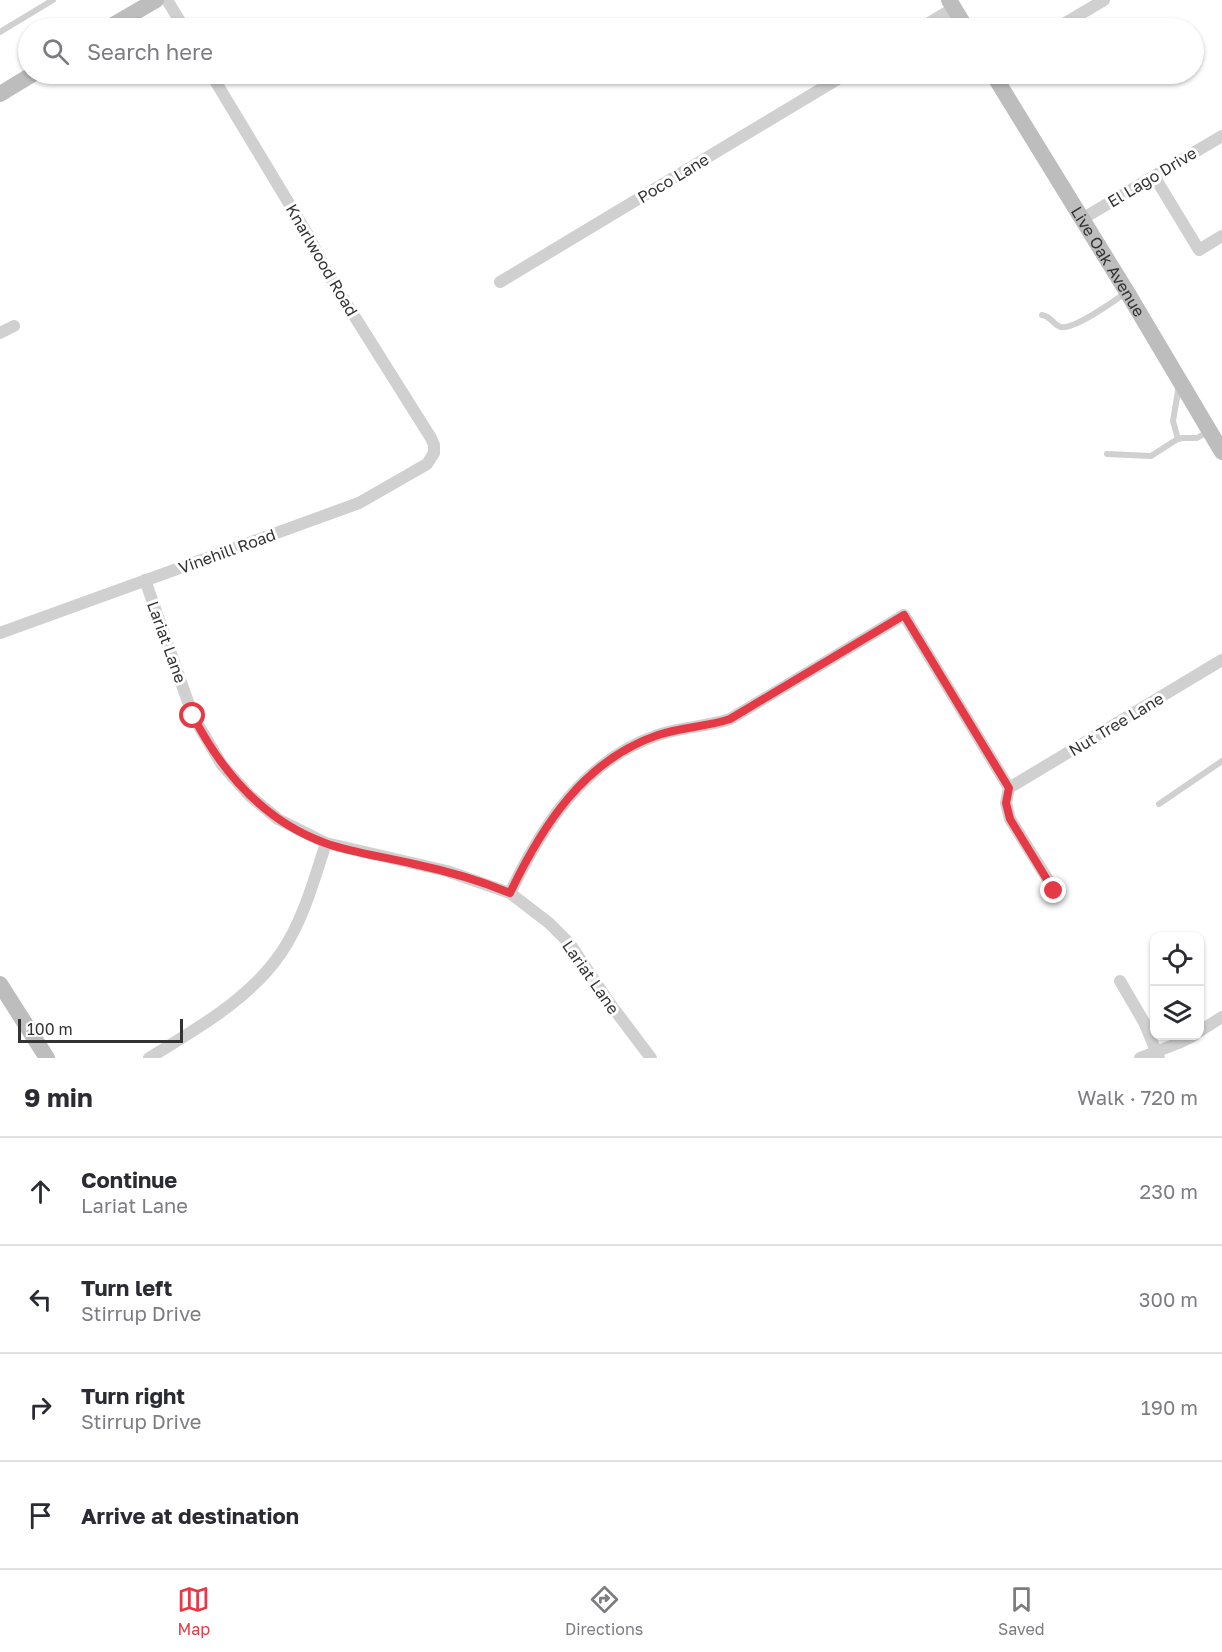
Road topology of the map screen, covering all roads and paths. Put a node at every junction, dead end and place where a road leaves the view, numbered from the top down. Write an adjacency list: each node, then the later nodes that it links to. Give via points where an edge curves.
1 (53, 0): 6 (lane)
2 (156, 0): 7 (street)
3 (167, 0): 8 (street)
4 (1104, 0): 11 (street)
5 (952, 4): 9 (street); 10 (street)
6 (23, 18)
7 (125, 18)
8 (178, 18)
9 (934, 18)
10 (960, 18)
11 (1074, 18)
12 (18, 21): 13 (lane)
13 (0, 32)
14 (18, 83): 18 (street)
15 (217, 84): 31 (street, Knarlwood Road)
16 (829, 84): 23 (street, Poco Lane)
17 (999, 84): 21 (street, Live Oak Avenue)
18 (0, 94)
19 (1222, 135): 20 (street, El Lago Drive)
20 (1154, 176): 21 (street, El Lago Drive); 22 (street, via 1199,250)
21 (1082, 219): 24 (street, Live Oak Avenue)
22 (1222, 236)
23 (500, 282)
24 (1127, 292): 25 (lane, via 1076,325 1063,328); 28 (street, Live Oak Avenue)
25 (1042, 315)
26 (14, 326): 27 (street)
27 (0, 333)
28 (1180, 381): 29 (street, Live Oak Avenue); 30 (lane, via 1173,421)
29 (1209, 431): 30 (lane, via 1197,438); 32 (street, Live Oak Avenue)
30 (1178, 439): 33 (lane, via 1151,456)
31 (434, 445): 34 (street, Vinehill Road, via 427,465 359,503)
32 (1222, 452)
33 (1107, 454)
34 (146, 580): 35 (street, Vinehill Road); 40 (street, Lariat Lane, via 193,716 222,765 278,819)
35 (0, 633)
36 (1222, 660): 38 (street, Nut Tree Lane)
37 (1222, 761): 39 (lane)
38 (1009, 788): 41 (street, via 1006,803 1010,819); 42 (street, via 904,615 730,719 658,735 628,747 578,787 546,826)
39 (1159, 804)
40 (326, 843): 42 (street, Lariat Lane, via 447,872); 50 (street, via 295,928 271,966 221,1012)
41 (1054, 891)
42 (510, 893): 51 (street, Lariat Lane, via 570,944)
43 (1120, 981): 48 (street)
44 (0, 984): 49 (street)
45 (1222, 1017): 46 (street)
46 (1204, 1028)
47 (1184, 1040): 48 (street)
48 (1158, 1055): 52 (street)
49 (47, 1058)
50 (149, 1058)
51 (651, 1058)
52 (1140, 1058)

